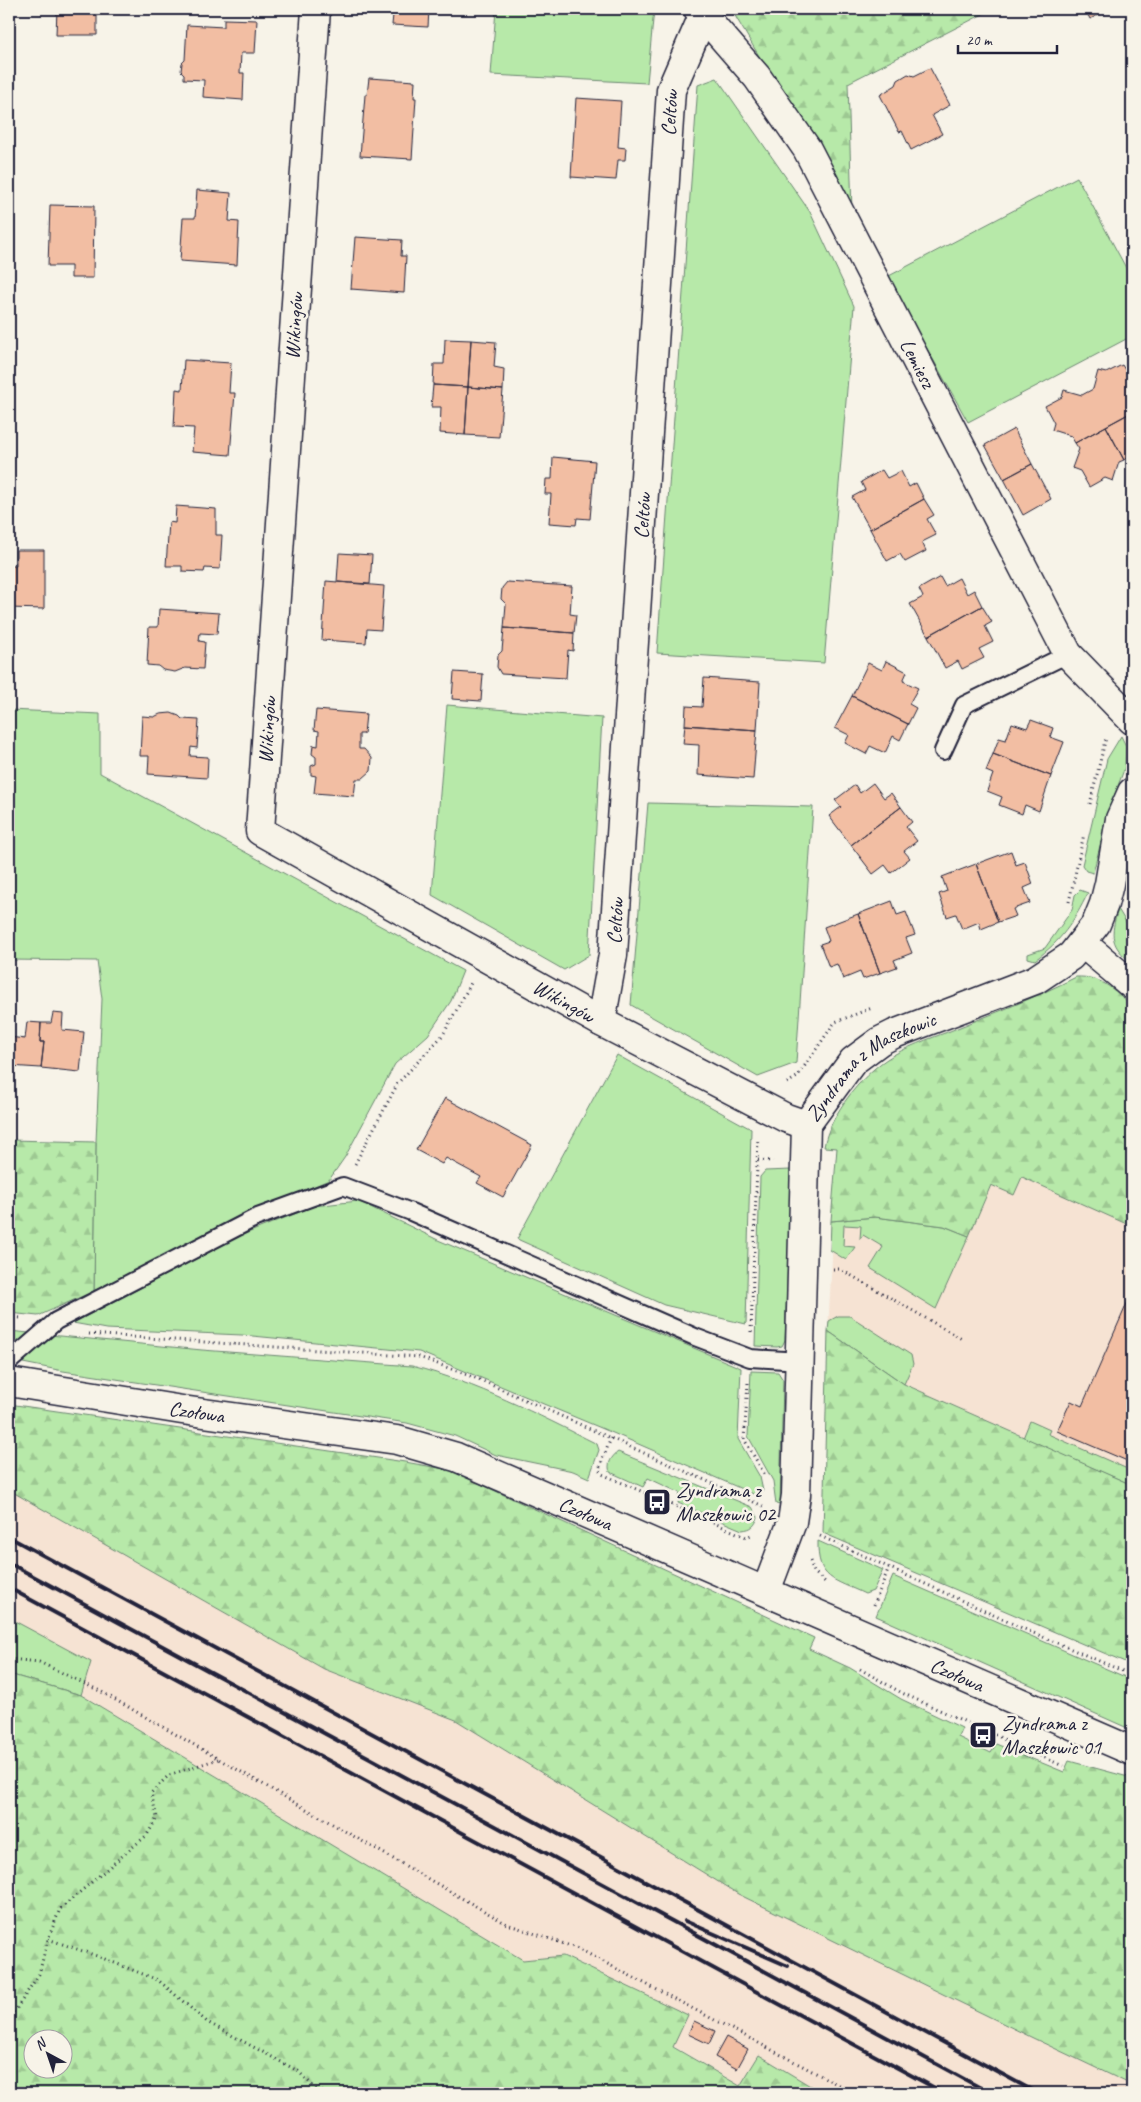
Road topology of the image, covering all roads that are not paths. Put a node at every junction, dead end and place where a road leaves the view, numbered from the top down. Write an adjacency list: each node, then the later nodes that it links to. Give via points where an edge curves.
1 (316, 9): 9 (street, Wikingów, via 260,831)
2 (701, 13): 3 (street, Lemiesz, via 757,77 807,149); 9 (street, Celtów, via 671,90 613,955)
3 (1068, 654): 4 (street, Lemiesz); 5 (lane, via 964,705)
4 (1129, 716)
5 (943, 751)
6 (1132, 792): 7 (street, Zyndrama z Maszkowic, via 1120,819 1104,904 1096,924)
7 (1082, 943): 8 (street); 10 (street, Zyndrama z Maszkowic, via 1071,956 1035,980 880,1041 854,1061)
8 (1132, 985)
9 (601, 1022): 10 (street, Wikingów, via 760,1105)
10 (806, 1125): 12 (street, Zyndrama z Maszkowic)
11 (9, 1362): 12 (lane, via 56,1321 255,1218 343,1186 411,1212 695,1337 750,1358)
12 (801, 1362): 14 (street, Zyndrama z Maszkowic, via 792,1522)
13 (9, 1382): 14 (street, Czołowa, via 422,1446 456,1457)
14 (766, 1591): 15 (street, Czołowa)
15 (1132, 1751)

